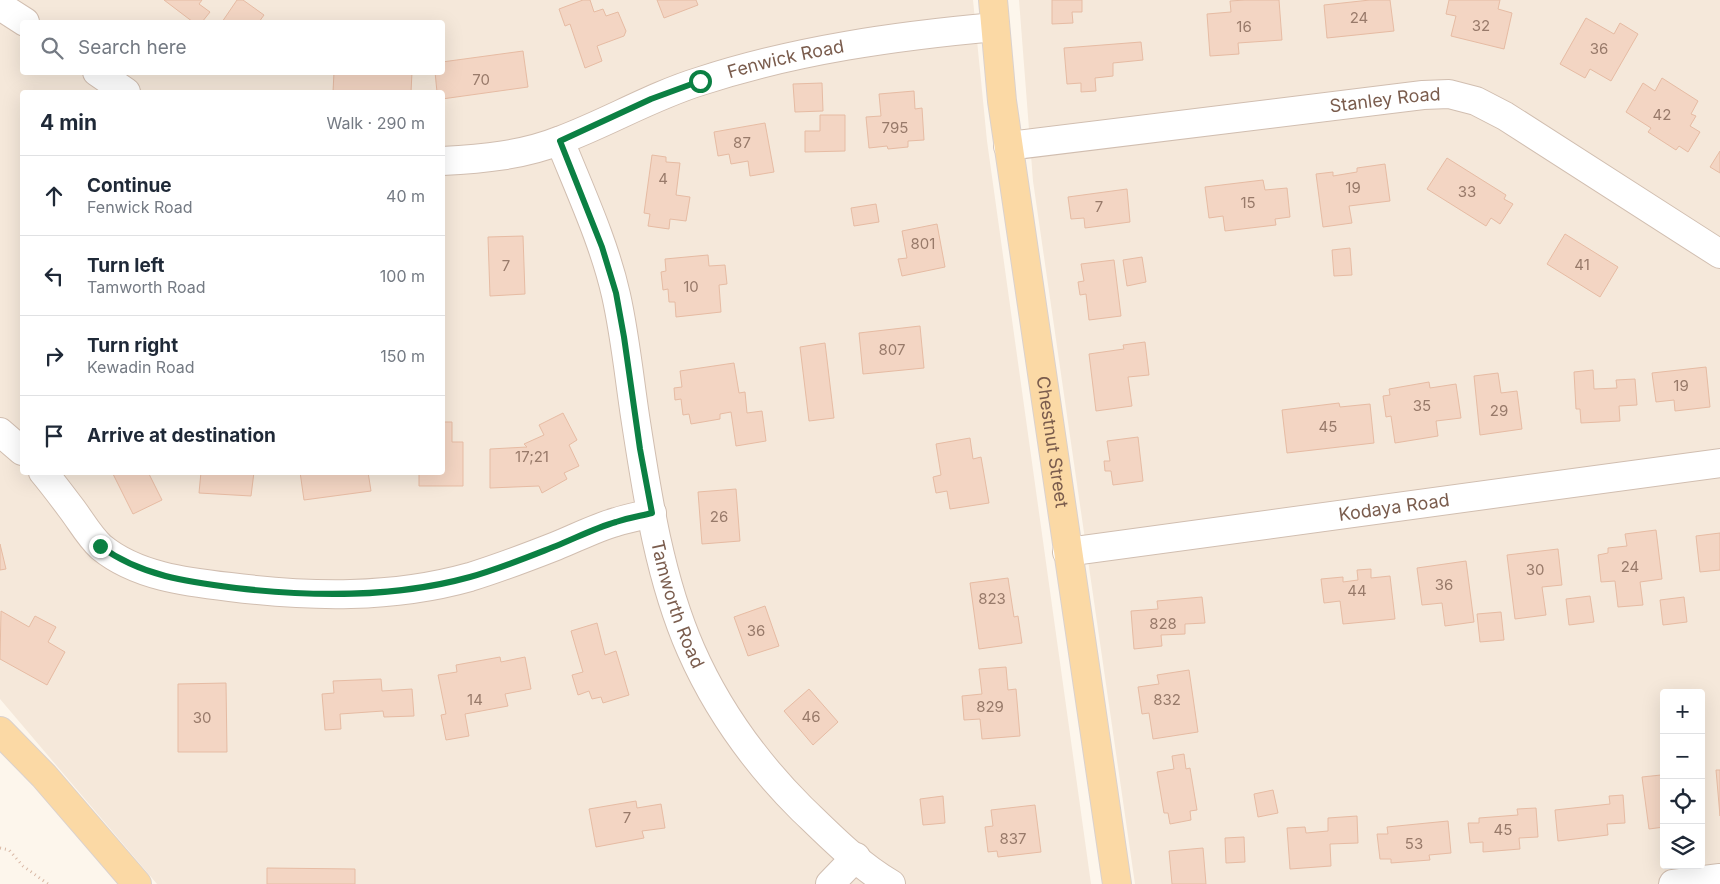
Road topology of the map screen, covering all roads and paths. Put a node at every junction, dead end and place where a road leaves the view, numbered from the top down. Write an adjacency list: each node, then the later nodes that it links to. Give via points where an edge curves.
1 (993, 0): 4 (main road, Chestnut Street)
2 (0, 6): 3 (street)
3 (22, 20)
4 (995, 27): 7 (street, Fenwick Road, via 888,39 750,66 660,96); 8 (main road, Chestnut Street)
5 (101, 75): 6 (street)
6 (123, 90)
7 (560, 141): 9 (street, Fenwick Road, via 489,158); 15 (street, Tamworth Road, via 602,247 616,293)
8 (1008, 146): 10 (street, Stanley Road, via 1449,94 1476,102 1504,116); 16 (main road, Chestnut Street)
9 (445, 161)
10 (1720, 254)
11 (0, 432): 12 (street)
12 (20, 448)
13 (1720, 463): 16 (street, Kodaya Road)
14 (45, 475): 15 (street, via 100,546 136,567 197,583 319,595 416,588 470,577 616,522)
15 (652, 513): 19 (street, Tamworth Road, via 682,626 717,701 762,766 815,822)
16 (1067, 552): 25 (main road, Chestnut Street)
17 (0, 732): 22 (main road, via 44,776)
18 (0, 848): 21 (path, via 9,850 23,866)
19 (856, 857): 23 (street); 24 (street, Tamworth Road)
20 (1720, 878): 26 (street)
21 (48, 884)
22 (137, 884)
23 (830, 884)
24 (892, 884)
25 (1117, 884)
26 (1673, 884)

